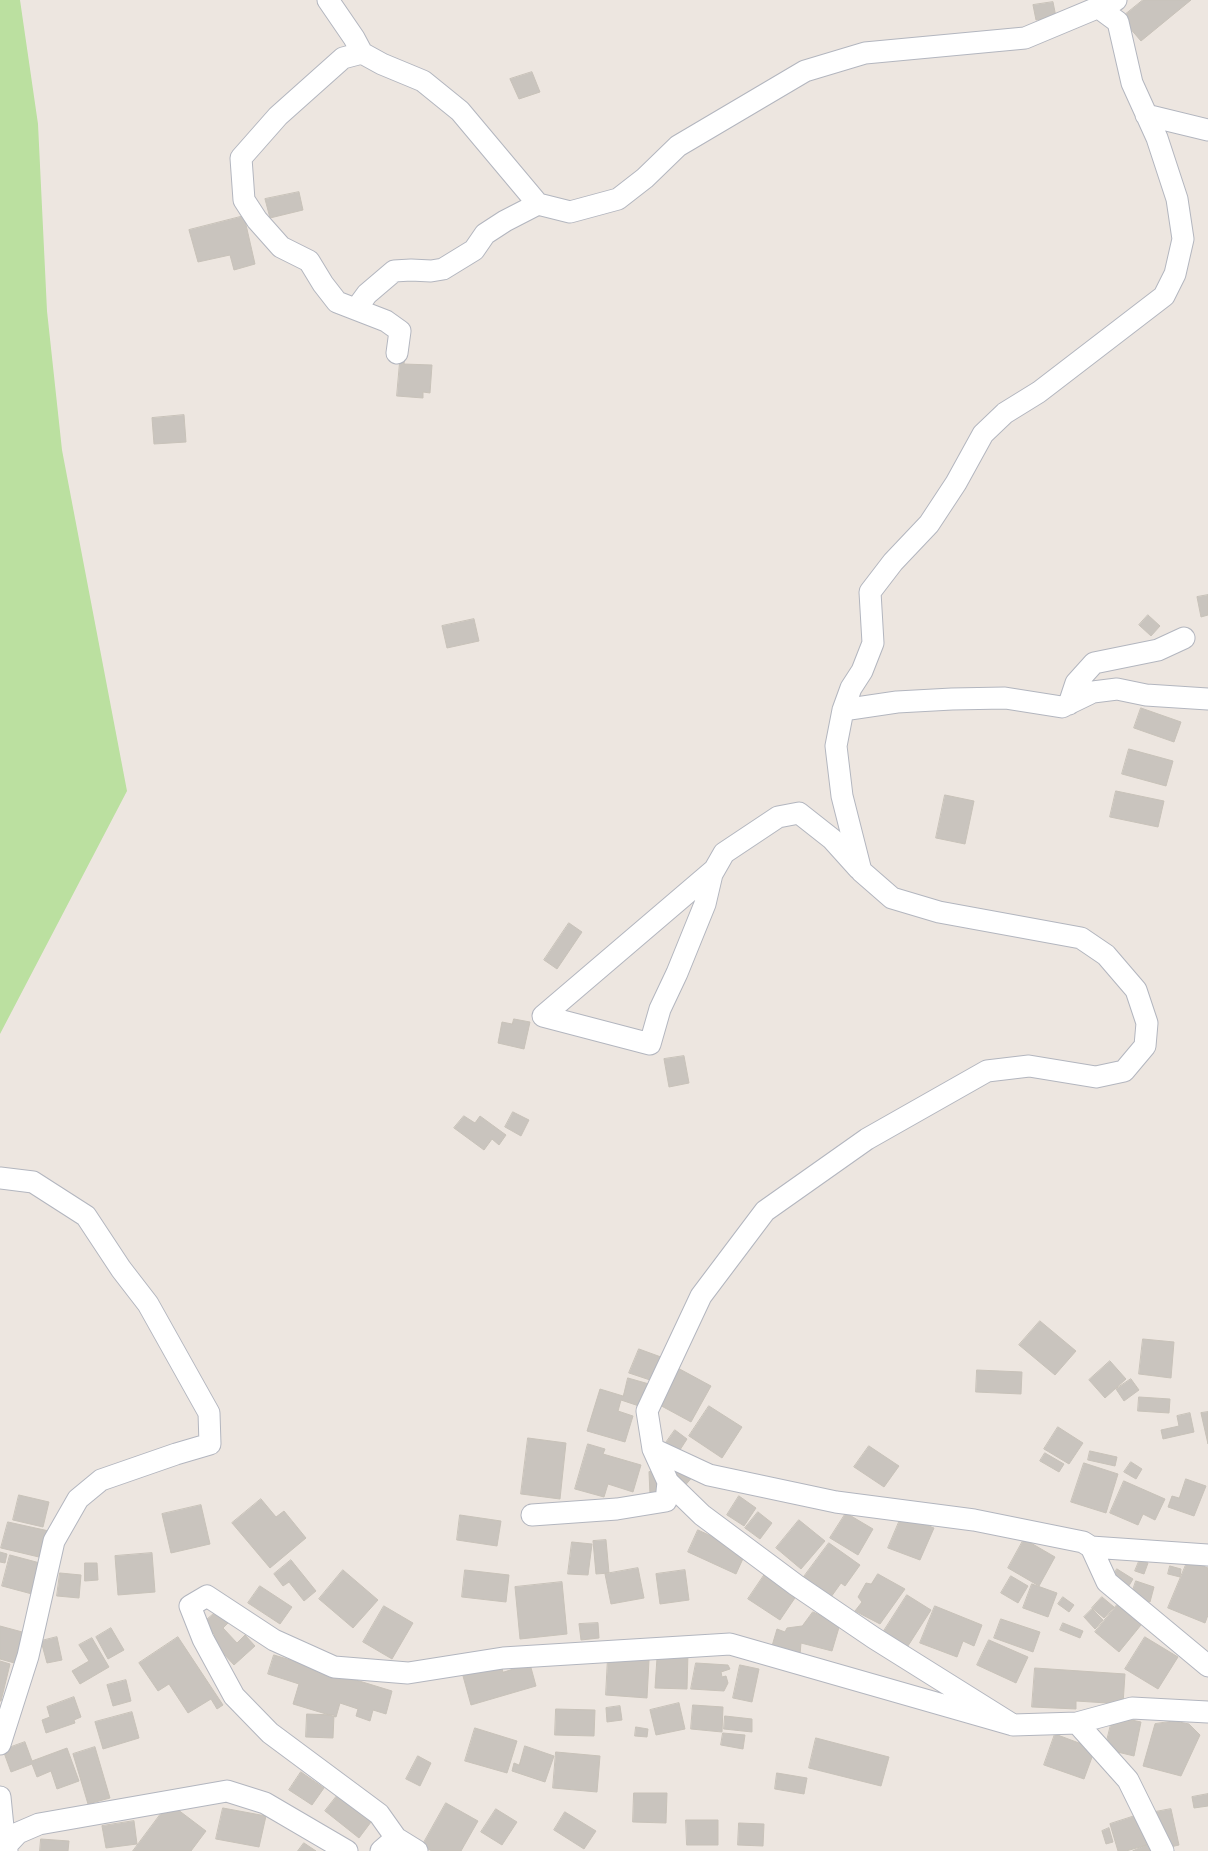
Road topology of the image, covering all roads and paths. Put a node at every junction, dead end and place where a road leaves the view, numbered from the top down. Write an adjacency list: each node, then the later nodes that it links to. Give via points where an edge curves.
1 (328, 0): 3 (street)
2 (1107, 4): 4 (street, via 1118,22 1132,82); 6 (street, via 1025,38 865,53 805,70 678,146 618,199 570,212)
3 (362, 53): 6 (street, via 423,81 460,111); 7 (street, via 343,58 278,116 241,158 244,200 257,220 281,247 309,261 337,302)
4 (1146, 115): 5 (street); 12 (street, via 1177,199 1183,239 1175,274 1164,296 1039,392 1005,414 983,434 929,524 870,592 872,643)
5 (1208, 130)
6 (538, 204): 7 (street, via 485,234 474,250 443,269 394,271 367,294)
7 (356, 309): 8 (street, via 386,321 400,331)
8 (397, 353)
9 (1184, 638): 11 (street, via 1158,650 1094,663 1076,684)
10 (1208, 699): 11 (street, via 1146,695 1117,689 1093,692)
11 (1069, 704): 12 (street, via 1062,707 1005,698 952,699)
12 (843, 710): 14 (street, via 837,755 842,796)
13 (714, 870): 13 (street, via 705,904 660,1009 650,1044 543,1016); 14 (street, via 724,852 778,817 799,812 832,839)
14 (861, 871): 16 (street, via 892,898 939,912 1081,938 1106,955 1136,990 1147,1023 1145,1046 1124,1071 1096,1078 1029,1066 987,1071 867,1140 765,1211 701,1296 647,1411)
15 (0, 1178): 25 (street, via 33,1182 86,1216 148,1304 209,1413 210,1444 101,1480 78,1499 54,1541 28,1656)
16 (653, 1449): 17 (street); 19 (street, via 709,1475 836,1502 974,1520 1083,1542)
17 (668, 1482): 18 (street, via 666,1501 617,1509); 24 (street, via 702,1515 796,1585)
18 (532, 1515)
19 (1091, 1547): 20 (street); 21 (street, via 1108,1582)
20 (1208, 1554)
21 (1208, 1666)
22 (1208, 1712): 23 (street, via 1132,1708)
23 (1077, 1723): 24 (street); 31 (street, via 1128,1780)
24 (1013, 1725): 27 (street, via 730,1644 503,1658 408,1673 334,1666 274,1640 207,1596 190,1606 203,1639 234,1696 270,1732 378,1814)
25 (0, 1744)
26 (0, 1797): 28 (street)
27 (389, 1845): 30 (street)
28 (6, 1849): 29 (street, via 18,1834 39,1824 227,1791 265,1803)
29 (347, 1851)
30 (417, 1851)
31 (1163, 1851)

